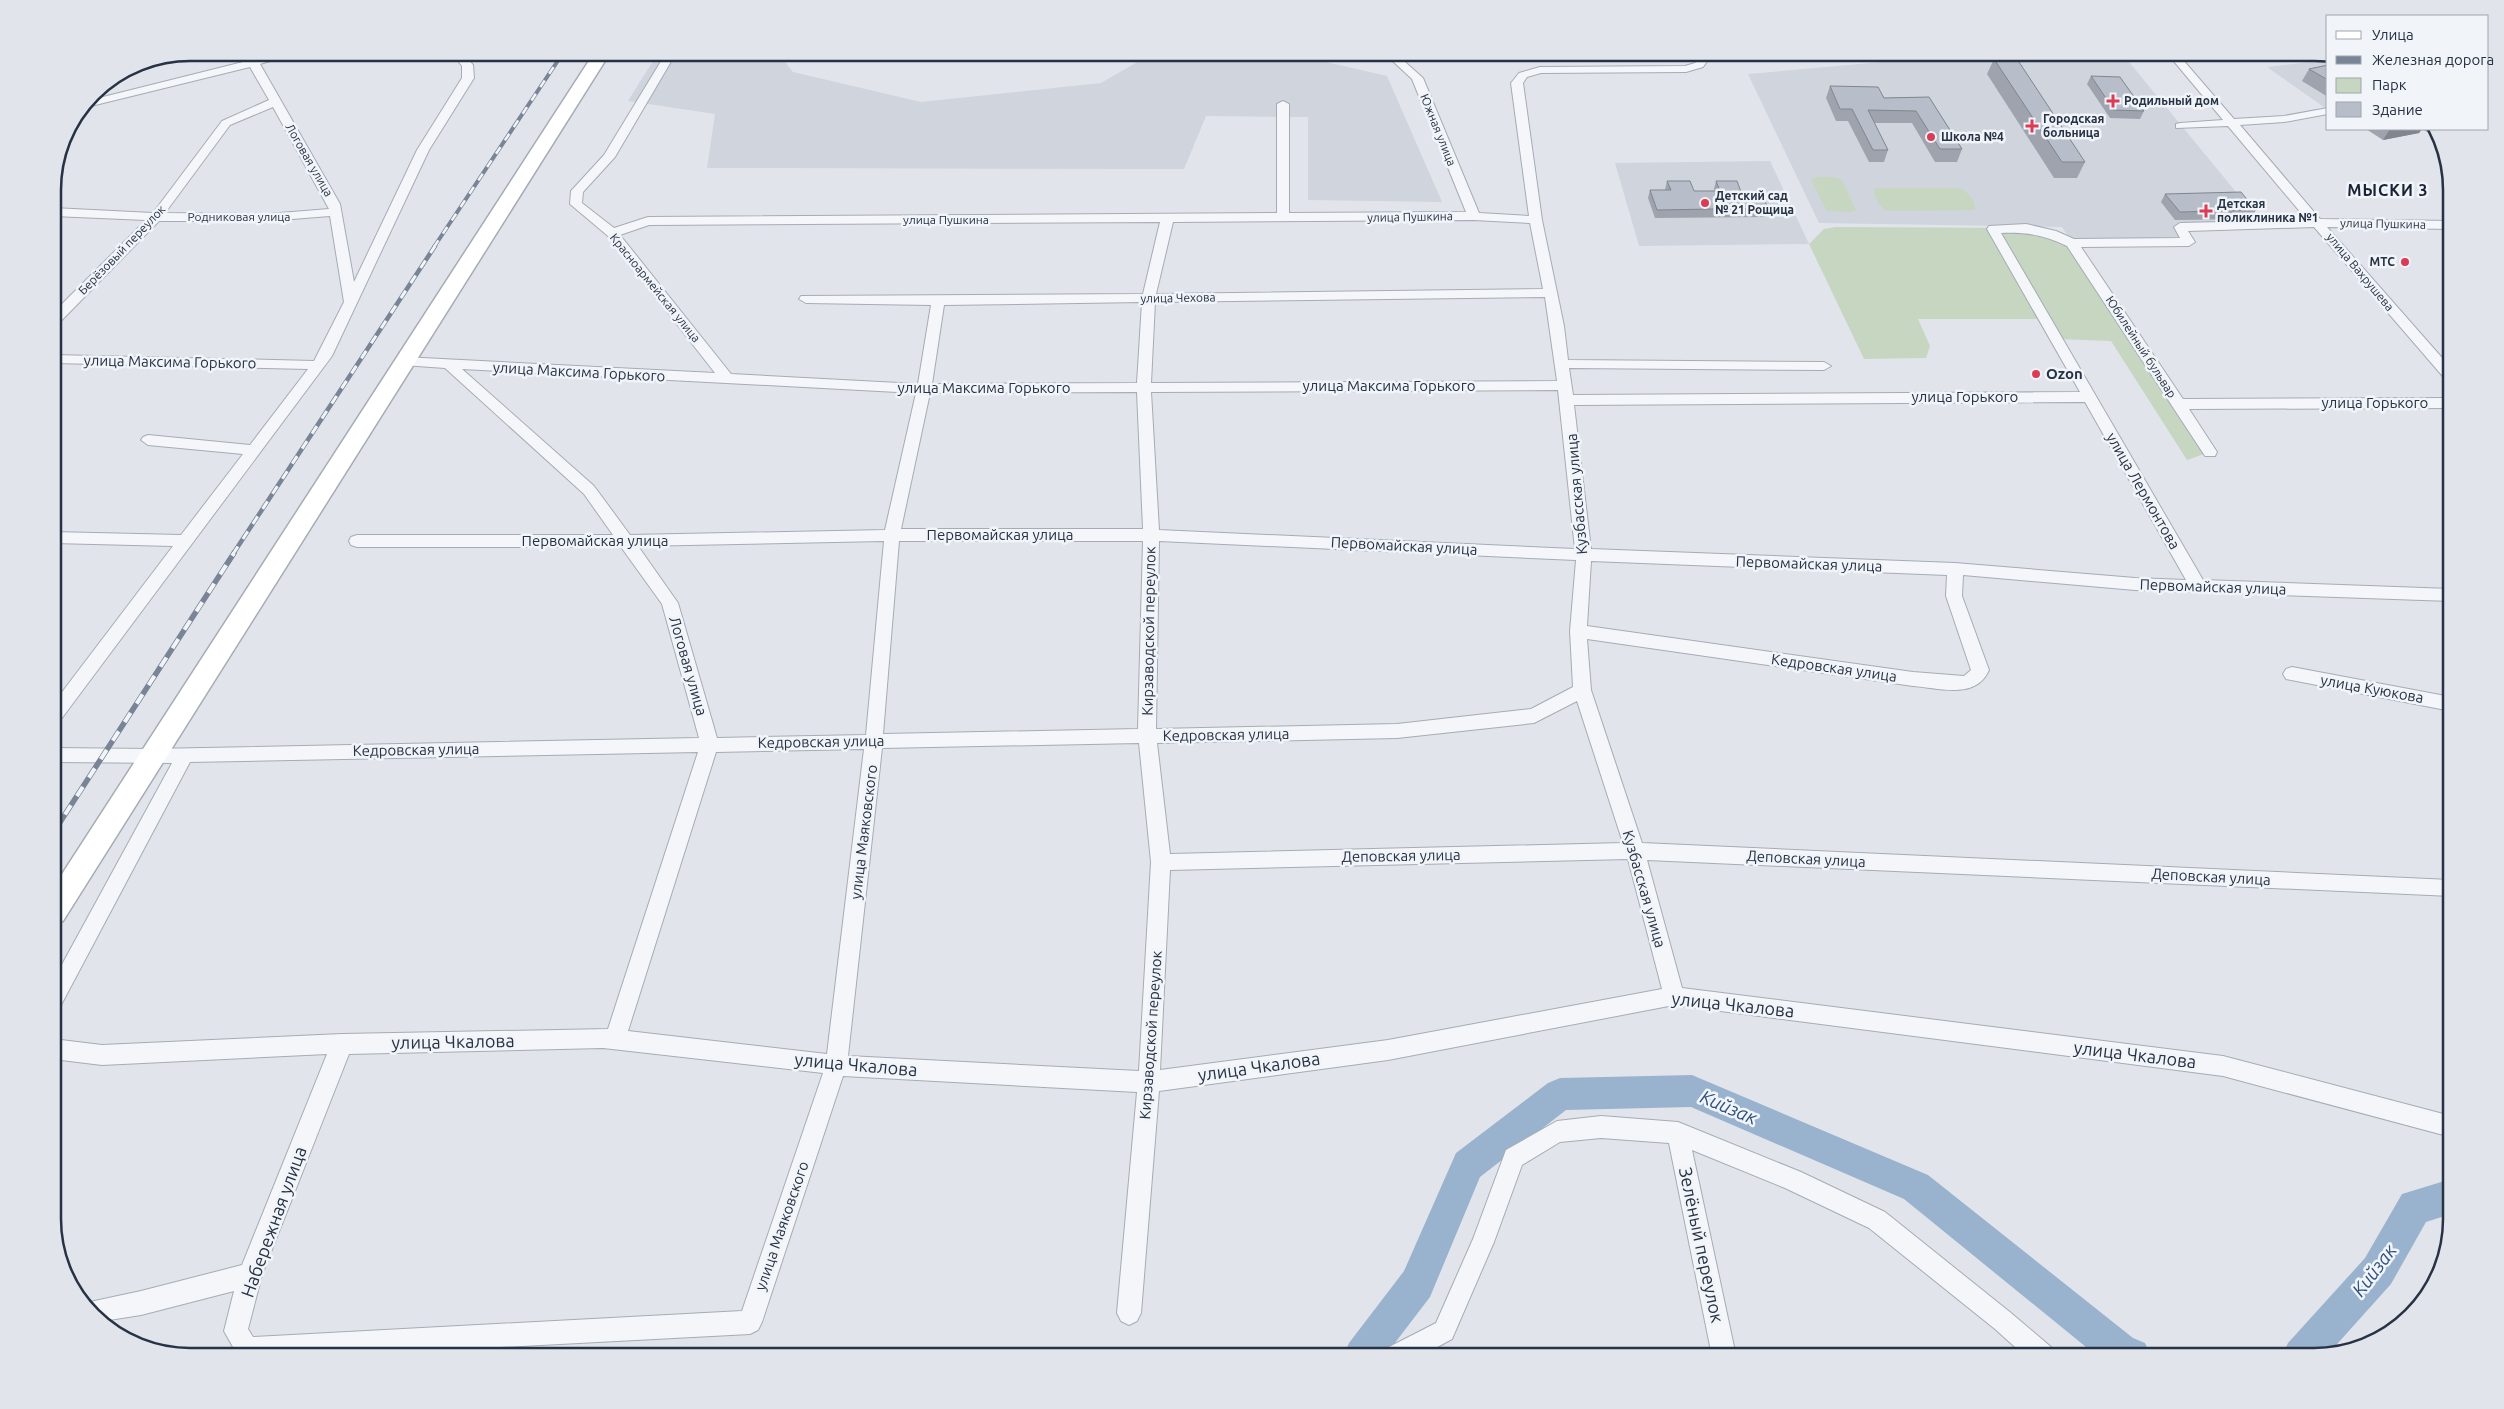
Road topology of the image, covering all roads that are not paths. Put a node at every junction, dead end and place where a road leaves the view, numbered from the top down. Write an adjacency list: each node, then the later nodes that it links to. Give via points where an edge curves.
1 (1399, 61): 18 (street, Южная улица, via 1417,78)
2 (1702, 61): 21 (street, Кузбасская улица, via 1681,70 1547,70 1524,75 1517,83)
3 (2180, 61): 13 (street, улица Вахрушева)
4 (234, 62): 10 (street)
5 (254, 62): 9 (street, Логовая улица)
6 (466, 62): 30 (street, via 468,78 423,150)
7 (596, 62): 33 (street)
8 (665, 62): 24 (street, Красноармейская улица, via 609,157 577,192 576,204)
9 (276, 101): 16 (street, Логовая улица); 17 (street, Берёзовый переулок, via 226,123)
10 (96, 102)
11 (1283, 104): 19 (street)
12 (2326, 111): 13 (street, via 2284,119)
13 (2232, 121): 14 (street, via 2219,125); 22 (street, улица Вахрушева)
14 (2180, 126)
15 (62, 212): 17 (street, Родниковая улица)
16 (336, 212): 17 (street, Родниковая улица, via 297,217); 30 (street, Логовая улица)
17 (157, 216): 31 (street, Берёзовый переулок)
18 (1474, 216): 19 (street, улица Пушкина); 21 (street, улица Пушкина)
19 (1283, 218): 20 (street, улица Пушкина)
20 (1167, 220): 24 (street, улица Пушкина, via 648,221); 28 (street, Кирзаводской переулок)
21 (1536, 220): 26 (street, Кузбасская улица)
22 (2318, 223): 23 (street, улица Пушкина); 25 (street, улица Пушкина, via 2180,227 2189,242); 38 (street, улица Вахрушева)
23 (2442, 225)
24 (612, 233): 39 (street, Красноармейская улица)
25 (2072, 243): 43 (street, via 2026,228 1993,229); 45 (street, Юбилейный бульвар)
26 (1550, 293): 28 (street, улица Чехова); 34 (street, Кузбасская улица)
27 (806, 299): 29 (street, улица Чехова)
28 (1149, 299): 29 (street, улица Чехова); 40 (street, Кирзаводской переулок)
29 (938, 301): 41 (street, улица Маяковского)
30 (351, 305): 35 (street)
31 (62, 312)
32 (62, 359): 35 (street, улица Максима Горького)
33 (403, 362): 36 (street, улица Максима Горького); 69 (street)
34 (1563, 364): 37 (street); 42 (street, Кузбасская улица)
35 (318, 365): 47 (street)
36 (450, 365): 39 (street, улица Максима Горького); 53 (street, Логовая улица, via 590,490)
37 (1824, 366)
38 (2442, 367)
39 (728, 380): 41 (street, улица Максима Горького)
40 (1144, 387): 41 (street, улица Максима Горького); 42 (street, улица Максима Горького); 49 (street, Кирзаводской переулок)
41 (924, 390): 50 (street, улица Маяковского)
42 (1567, 393): 43 (street, улица Горького); 55 (street, Кузбасская улица)
43 (2089, 397): 57 (street, улица Лермонтова)
44 (2442, 403): 45 (street, улица Горького)
45 (2178, 404): 48 (street, Юбилейный бульвар)
46 (148, 440): 47 (street)
47 (254, 450): 52 (street)
48 (2210, 452)
49 (1151, 534): 50 (street, Первомайская улица); 55 (street, Первомайская улица); 64 (street, Кирзаводской переулок)
50 (892, 535): 53 (street, Первомайская улица); 65 (street, улица Маяковского)
51 (62, 537): 52 (street)
52 (186, 541): 63 (street)
53 (625, 541): 54 (street, Первомайская улица); 66 (street, Логовая улица, via 670,603)
54 (357, 542)
55 (1584, 554): 56 (street, Первомайская улица); 59 (street, Кузбасская улица)
56 (1955, 569): 57 (street, Первомайская улица); 59 (street, Кедровская улица, via 1954,596 1980,670 1977,678 1966,683 1913,679)
57 (2198, 586): 58 (street, Первомайская улица)
58 (2442, 595)
59 (1578, 631): 61 (street, Кузбасская улица)
60 (2292, 674): 62 (street, улица Куюкова)
61 (1582, 690): 64 (street, Кедровская улица, via 1534,716 1397,732); 70 (street, Кузбасская улица)
62 (2443, 702)
63 (62, 705)
64 (1147, 736): 65 (street, Кедровская улица); 71 (street, Кирзаводской переулок)
65 (874, 741): 66 (street, Кедровская улица); 79 (street, улица Маяковского)
66 (710, 744): 68 (street, Кедровская улица); 76 (street)
67 (62, 755): 69 (street, Кедровская улица)
68 (186, 755): 69 (street, Кедровская улица); 74 (street)
69 (151, 756): 73 (street)
70 (1635, 851): 71 (street, Деповская улица); 72 (street, Деповская улица); 75 (street, Кузбасская улица)
71 (1160, 862): 80 (street, Кирзаводской переулок)
72 (2443, 888)
73 (62, 898)
74 (62, 983)
75 (1674, 996): 80 (street, улица Чкалова, via 1388,1050); 81 (street, улица Чкалова, via 2223,1066)
76 (615, 1039): 77 (street, улица Чкалова); 79 (street, улица Чкалова)
77 (342, 1044): 78 (street, улица Чкалова, via 102,1056); 83 (street, Набережная улица)
78 (62, 1050)
79 (836, 1065): 80 (street, улица Чкалова); 86 (street, улица Маяковского)
80 (1149, 1082): 85 (street, Кирзаводской переулок)
81 (2443, 1125)
82 (1678, 1133): 89 (street, via 1601,1127 1557,1132 1514,1158 1483,1242 1444,1331); 90 (street, Зелёный переулок); 91 (street, via 1793,1180 1876,1220)
83 (250, 1275): 84 (street); 87 (street, Набережная улица, via 236,1330)
84 (99, 1310)
85 (1129, 1313)
86 (750, 1322): 88 (street, Набережная улица)
87 (246, 1348)
88 (266, 1348)
89 (1413, 1348)
90 (1722, 1348)
91 (2033, 1348)

